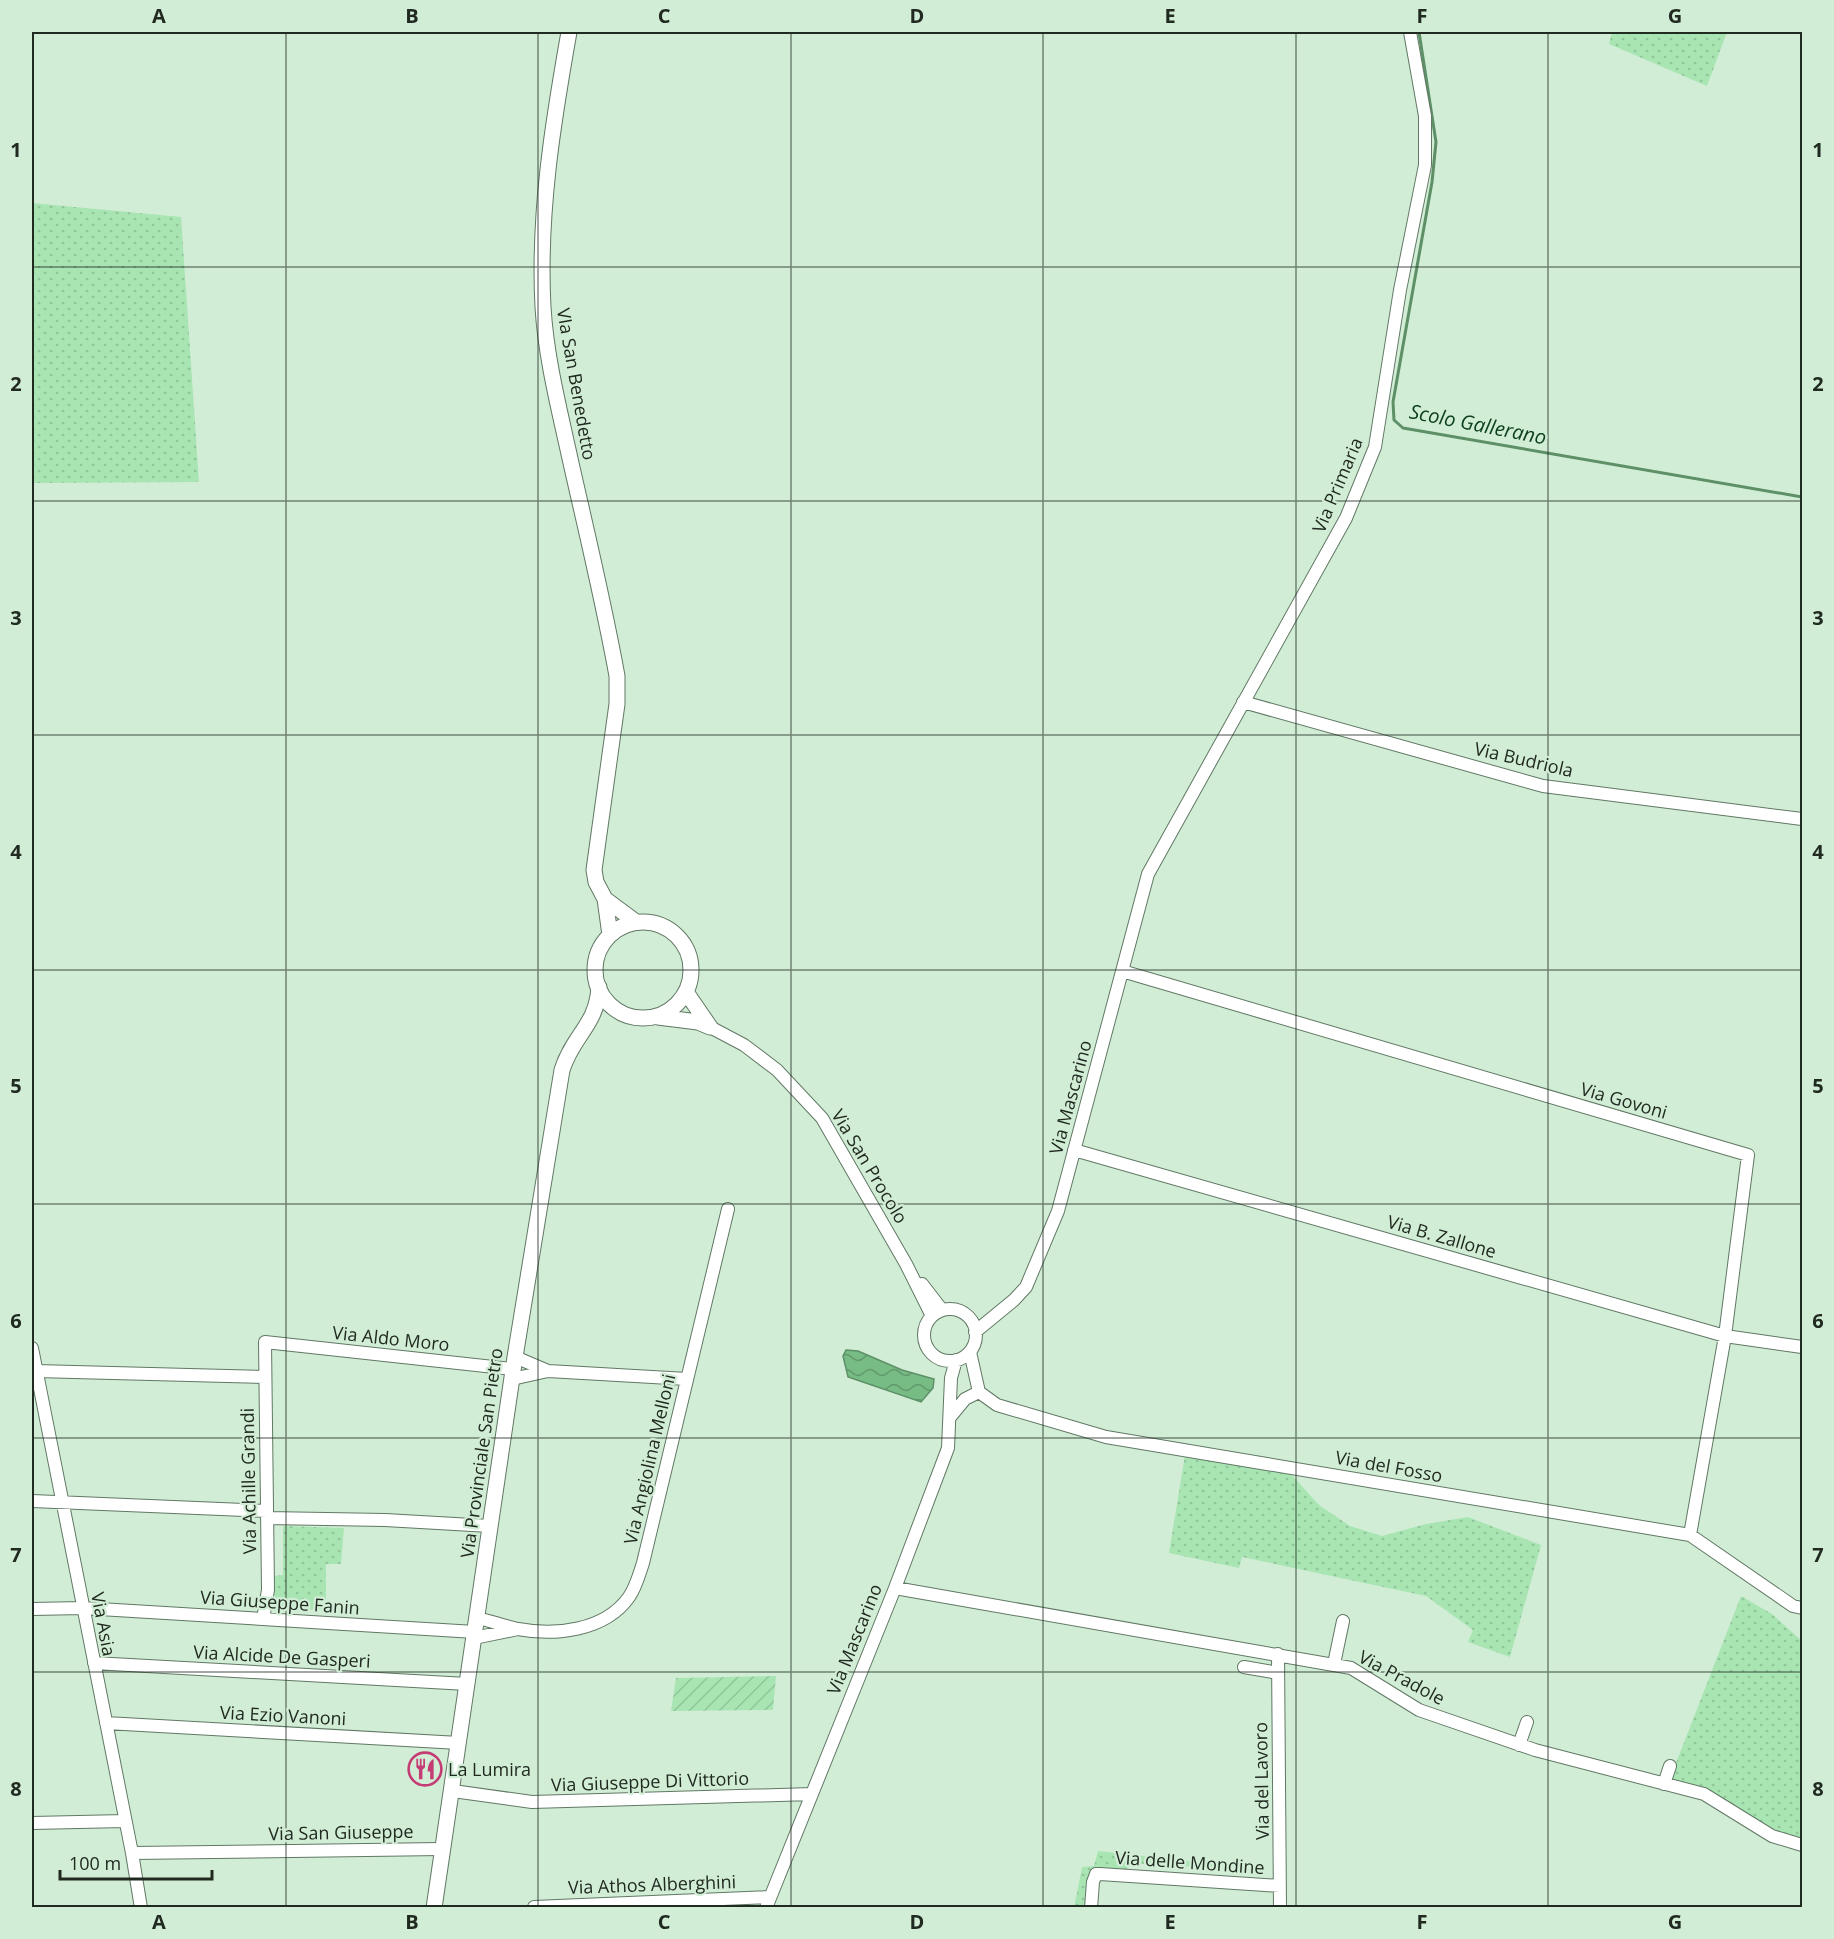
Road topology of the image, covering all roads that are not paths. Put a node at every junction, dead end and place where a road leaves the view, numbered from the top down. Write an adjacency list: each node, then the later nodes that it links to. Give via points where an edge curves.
1 (569, 32): 6 (main road, VIa San Benedetto, via 548,172 543,307 556,396 617,676 617,704 594,870)
2 (1410, 32): 3 (street, Via Primaria, via 1425,116 1425,165 1375,447 1346,518)
3 (1243, 702): 4 (street, Via Budriola, via 1543,786); 5 (street, Via Primaria)
4 (1803, 819)
5 (1148, 874): 9 (street, Via Mascarino)
6 (605, 899): 7 (main road); 8 (main road)
7 (636, 922): 8 (main road); 11 (main road, via 663,926 683,943 691,963)
8 (610, 935): 10 (main road, via 596,964)
9 (1122, 971): 16 (street, Via Mascarino); 20 (street, Via Govoni, via 1748,1155)
10 (599, 987): 12 (main road, via 610,1004); 14 (main road, via 598,1004)
11 (686, 992): 13 (main road, via 670,1009); 15 (main road)
12 (622, 1013): 13 (main road); 14 (main road)
13 (655, 1016): 15 (main road)
14 (589, 1024): 25 (main road, Via Provinciale San Pietro, via 570,1048 562,1070)
15 (710, 1027): 18 (street, Via San Procolo, via 744,1045 777,1070 822,1118)
16 (1074, 1150): 19 (street, Via Mascarino, via 1058,1211 1026,1287 998,1314); 20 (street, Via B. Zallone)
17 (728, 1209): 29 (street, Via Angiolina Melloni)
18 (937, 1313): 19 (street, via 958,1310); 24 (street, via 927,1322 924,1338 930,1352)
19 (973, 1326): 24 (street, via 975,1341)
20 (1725, 1336): 22 (street, Via B. Zallone); 37 (street, Via Govoni)
21 (266, 1342): 25 (street, Via Aldo Moro); 28 (street, Via Achille Grandi)
22 (1803, 1347)
23 (32, 1348): 26 (street, Via Asia)
24 (957, 1357): 31 (street, via 974,1369); 32 (street, Via Mascarino, via 951,1378)
25 (513, 1368): 27 (street); 27 (street); 36 (main road, Via Provinciale San Pietro)
26 (36, 1371): 28 (street); 30 (street, Via Asia)
27 (548, 1371): 29 (street)
28 (266, 1377): 35 (street, Via Achille Grandi)
29 (687, 1379): 45 (street, Via Angiolina Melloni, via 643,1563 628,1598 616,1611 586,1627)
30 (36, 1389): 34 (street, Via Asia)
31 (979, 1392): 32 (street, via 965,1399); 37 (street, Via del Fosso, via 997,1405 1106,1437)
32 (951, 1416): 38 (street, Via Mascarino, via 948,1448)
33 (32, 1501): 34 (street)
34 (62, 1501): 35 (street); 39 (street, Via Asia)
35 (267, 1515): 36 (street); 42 (street, Via Achille Grandi, via 268,1590)
36 (490, 1526): 44 (main road, Via Provinciale San Pietro)
37 (1690, 1535): 40 (street, Via del Fosso, via 1793,1606)
38 (895, 1588): 46 (street, Via Pradole); 59 (street, Via Mascarino)
39 (83, 1608): 41 (street, Via Giuseppe Fanin); 42 (street, Via Giuseppe Fanin); 47 (street, Via Asia)
40 (1803, 1608)
41 (32, 1609)
42 (263, 1619): 44 (street, Via Giuseppe Fanin)
43 (1343, 1621): 48 (street)
44 (475, 1629): 45 (street, Via Angiolina Melloni); 45 (street, Via Angiolina Melloni); 51 (main road, Via Provinciale San Pietro)
45 (519, 1629)
46 (1278, 1654): 48 (street, Via Pradole); 50 (street, Via del Lavoro)
47 (94, 1663): 51 (street, Via Alcide De Gasperi); 53 (street, Via Asia)
48 (1334, 1664): 55 (street, Via Pradole, via 1351,1668 1419,1710)
49 (1244, 1667): 50 (street)
50 (1278, 1673): 65 (street, Via del Lavoro)
51 (467, 1684): 54 (main road, Via Provinciale San Pietro)
52 (1527, 1722): 55 (street)
53 (106, 1723): 54 (street, Via Ezio Vanoni); 60 (street, Via Asia)
54 (459, 1743): 58 (main road, Via Provinciale San Pietro)
55 (1520, 1746): 57 (street, Via Pradole)
56 (1670, 1766): 57 (street)
57 (1664, 1784): 62 (street, Via Pradole, via 1704,1794 1772,1836)
58 (453, 1791): 59 (street, Via Giuseppe Di Vittorio, via 532,1802); 63 (main road, Via Provinciale San Pietro)
59 (812, 1794): 67 (street, Via Mascarino)
60 (125, 1821): 61 (street); 64 (street, Via Asia)
61 (32, 1823)
62 (1803, 1845)
63 (442, 1849): 64 (street, Via San Giuseppe); 66 (main road, Via Provinciale San Pietro)
64 (132, 1853): 69 (street, Via Asia)
65 (1280, 1886): 70 (street, Via delle Mondine, via 1100,1874 1093,1882); 71 (street, Via del Lavoro)
66 (434, 1902)
67 (768, 1902): 68 (street, Via Athos Alberghini)
68 (534, 1907)
69 (141, 1908)
70 (1091, 1908)
71 (1280, 1908)

